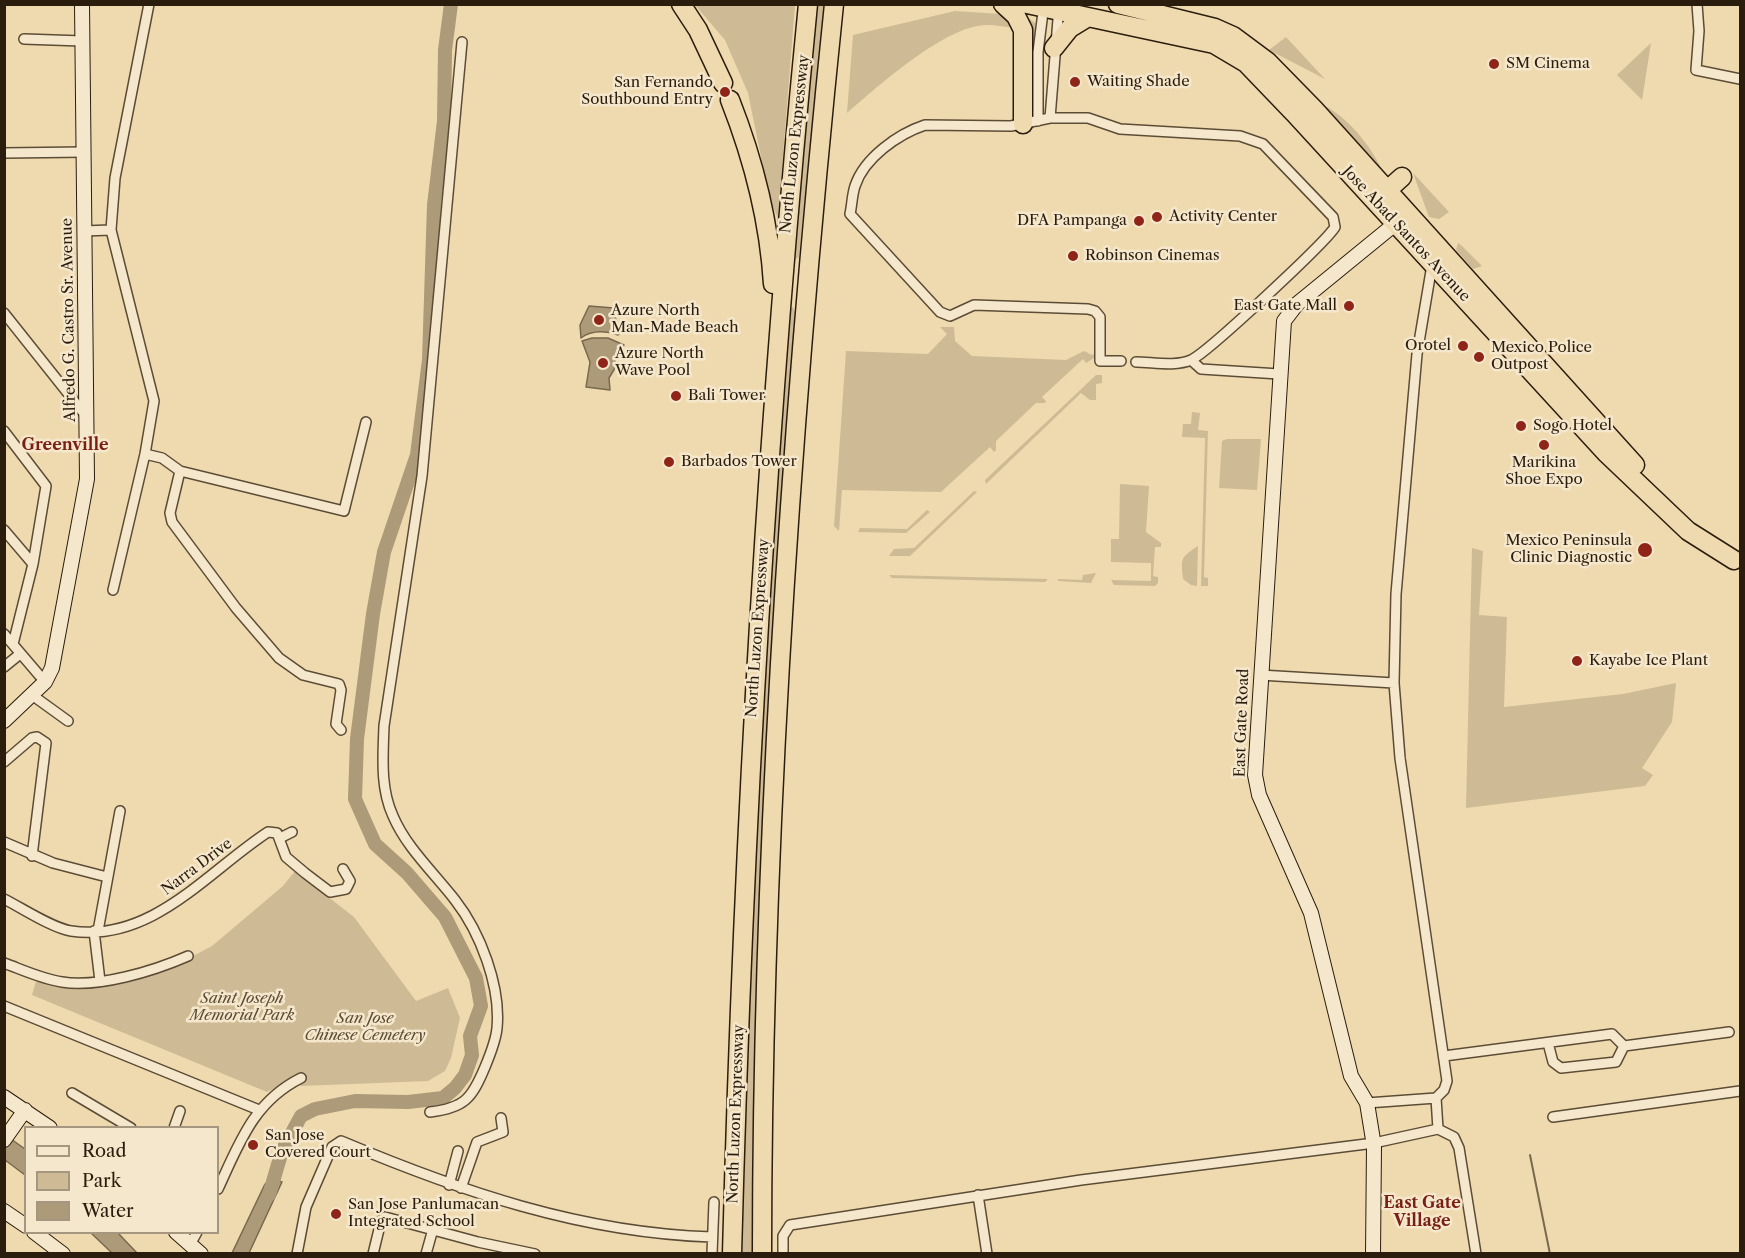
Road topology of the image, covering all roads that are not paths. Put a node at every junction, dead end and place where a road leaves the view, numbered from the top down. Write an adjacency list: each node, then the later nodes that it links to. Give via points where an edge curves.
1 (82, 4): 14 (street, Alfredo G. Castro Sr. Avenue)
2 (149, 4): 28 (street, via 115,178)
3 (808, 4): 37 (highway, North Luzon Expressway)
4 (834, 4): 119 (highway, North Luzon Expressway, via 810,244 781,656 765,1011)
5 (1003, 4): 22 (highway, via 1023,30)
6 (1118, 4): 12 (highway, Jose Abad Santos Avenue)
7 (1158, 4): 12 (highway)
8 (1697, 4): 17 (street, via 1696,70)
9 (1047, 7): 11 (highway, Jose Abad Santos Avenue); 16 (street); 22 (street)
10 (687, 8): 18 (highway)
11 (1088, 17): 16 (highway, via 1070,28); 20 (highway, Jose Abad Santos Avenue, via 1214,44 1246,63)
12 (1176, 19): 26 (highway, Jose Abad Santos Avenue, via 1223,31 1257,53 1314,109)
13 (24, 39): 14 (street)
14 (82, 41): 23 (street, Alfredo G. Castro Sr. Avenue)
15 (462, 42): 86 (street, via 422,476 395,648 383,759 385,790 400,831 457,902 478,936 487,958 498,1022 489,1057 466,1101 451,1109)
16 (1054, 48): 21 (street)
17 (1740, 79)
18 (723, 83)
19 (730, 100): 37 (highway, via 755,168 768,228)
20 (1294, 113): 26 (highway, via 1320,128); 27 (highway, Jose Abad Santos Avenue)
21 (1050, 118): 22 (street); 34 (street, via 1088,118 1120,129 1255,140 1278,157 1336,221 1333,231)
22 (1030, 123): 35 (street, via 925,125 912,129 890,143 862,173 855,185 850,214 940,312 950,316 974,305 1088,309 1100,316 1100,361)
23 (85, 152): 24 (street); 29 (street, Alfredo G. Castro Sr. Avenue)
24 (4, 153)
25 (1402, 177): 26 (highway)
26 (1384, 193): 31 (highway); 33 (highway, Jose Abad Santos Avenue)
27 (1395, 224): 30 (highway, Jose Abad Santos Avenue); 38 (street, East Gate Road, via 1290,312 1282,332)
28 (111, 230): 29 (street); 42 (street, via 153,389 153,414)
29 (83, 231): 39 (street, Alfredo G. Castro Sr. Avenue)
30 (1432, 265): 31 (highway, Jose Abad Santos Avenue); 54 (street, via 1417,354 1396,594)
31 (1472, 305): 33 (highway, Jose Abad Santos Avenue)
32 (4, 314): 39 (street)
33 (1529, 359): 45 (highway, Jose Abad Santos Avenue, via 1688,531)
34 (1191, 360): 36 (street); 38 (street, via 1201,369)
35 (1121, 361)
36 (1136, 362)
37 (775, 369): 118 (highway, North Luzon Expressway, via 755,656)
38 (1279, 374): 52 (street, East Gate Road)
39 (87, 418): 53 (street, Alfredo G. Castro Sr. Avenue, via 87,479 52,668)
40 (366, 422): 43 (street, via 344,511)
41 (4, 431): 46 (street, via 46,486)
42 (145, 454): 43 (street, via 162,458); 47 (street)
43 (180, 471): 58 (street, via 170,513 177,531 279,658 303,675 339,684 336,724)
44 (4, 530): 46 (street)
45 (1737, 563)
46 (33, 564): 49 (street)
47 (113, 590)
48 (4, 634): 49 (street)
49 (13, 645): 50 (street)
50 (20, 654): 51 (street); 53 (street)
51 (4, 667)
52 (1260, 675): 54 (street); 82 (street, East Gate Road, via 1256,784 1311,914 1351,1076)
53 (45, 682): 55 (street, Alfredo G. Castro Sr. Avenue)
54 (1394, 683): 76 (street, via 1400,758)
55 (32, 695): 56 (street, Alfredo G. Castro Sr. Avenue); 57 (street)
56 (4, 721)
57 (68, 721)
58 (341, 730)
59 (4, 762): 64 (street, via 28,740 37,737 46,743)
60 (120, 810): 66 (street)
61 (292, 832): 62 (street)
62 (280, 838): 65 (street, via 286,857 334,892 346,889 350,881); 68 (street, Narra Drive, via 277,833 268,832 165,910)
63 (4, 842): 64 (street)
64 (32, 856): 66 (street)
65 (343, 869)
66 (107, 877): 68 (street)
67 (4, 899): 68 (street, Narra Drive, via 67,930)
68 (96, 931): 71 (street)
69 (188, 956): 71 (street, via 160,968)
70 (4, 963): 71 (street, via 59,982)
71 (100, 981)
72 (4, 1006): 84 (street)
73 (1729, 1032): 75 (street)
74 (1548, 1043): 75 (street, via 1612,1034); 75 (street, via 1553,1062 1561,1068 1616,1062); 76 (street)
75 (1624, 1046)
76 (1444, 1056): 81 (street, via 1447,1081)
77 (301, 1078): 84 (street, via 283,1087)
78 (1740, 1091): 87 (street)
79 (72, 1093): 90 (street)
80 (4, 1097): 83 (street)
81 (1436, 1098): 82 (street); 92 (street)
82 (1367, 1103): 94 (street, East Gate Road)
83 (25, 1110): 89 (street); 93 (street)
84 (259, 1110): 97 (street)
85 (180, 1111): 91 (street)
86 (430, 1112)
87 (1553, 1117)
88 (501, 1118): 100 (street, via 502,1132 481,1139 474,1147)
89 (47, 1126)
90 (127, 1126)
91 (175, 1126)
92 (1438, 1129): 94 (street); 123 (street, via 1454,1137 1459,1148)
93 (8, 1135)
94 (1374, 1143): 101 (street); 122 (street, East Gate Road)
95 (458, 1151): 98 (street)
96 (219, 1164): 97 (street)
97 (227, 1168): 99 (street)
98 (449, 1185): 100 (street); 112 (street, via 338,1142 332,1147 306,1207)
99 (219, 1187)
100 (460, 1188): 108 (street, via 585,1223)
101 (978, 1195): 120 (street, via 790,1225 783,1236); 121 (street)
102 (714, 1202): 108 (street)
103 (4, 1211): 104 (street)
104 (24, 1225)
105 (433, 1229): 109 (street); 113 (street, via 385,1217); 114 (street)
106 (35, 1234): 111 (street)
107 (178, 1234): 110 (street)
108 (712, 1237): 117 (street)
109 (478, 1242): 115 (street); 116 (street)
110 (196, 1244)
111 (63, 1254)
112 (297, 1254)
113 (373, 1254)
114 (426, 1254)
115 (475, 1254)
116 (535, 1254)
117 (712, 1254)
118 (732, 1254)
119 (762, 1254)
120 (783, 1254)
121 (987, 1254)
122 (1373, 1254)
123 (1476, 1254)

